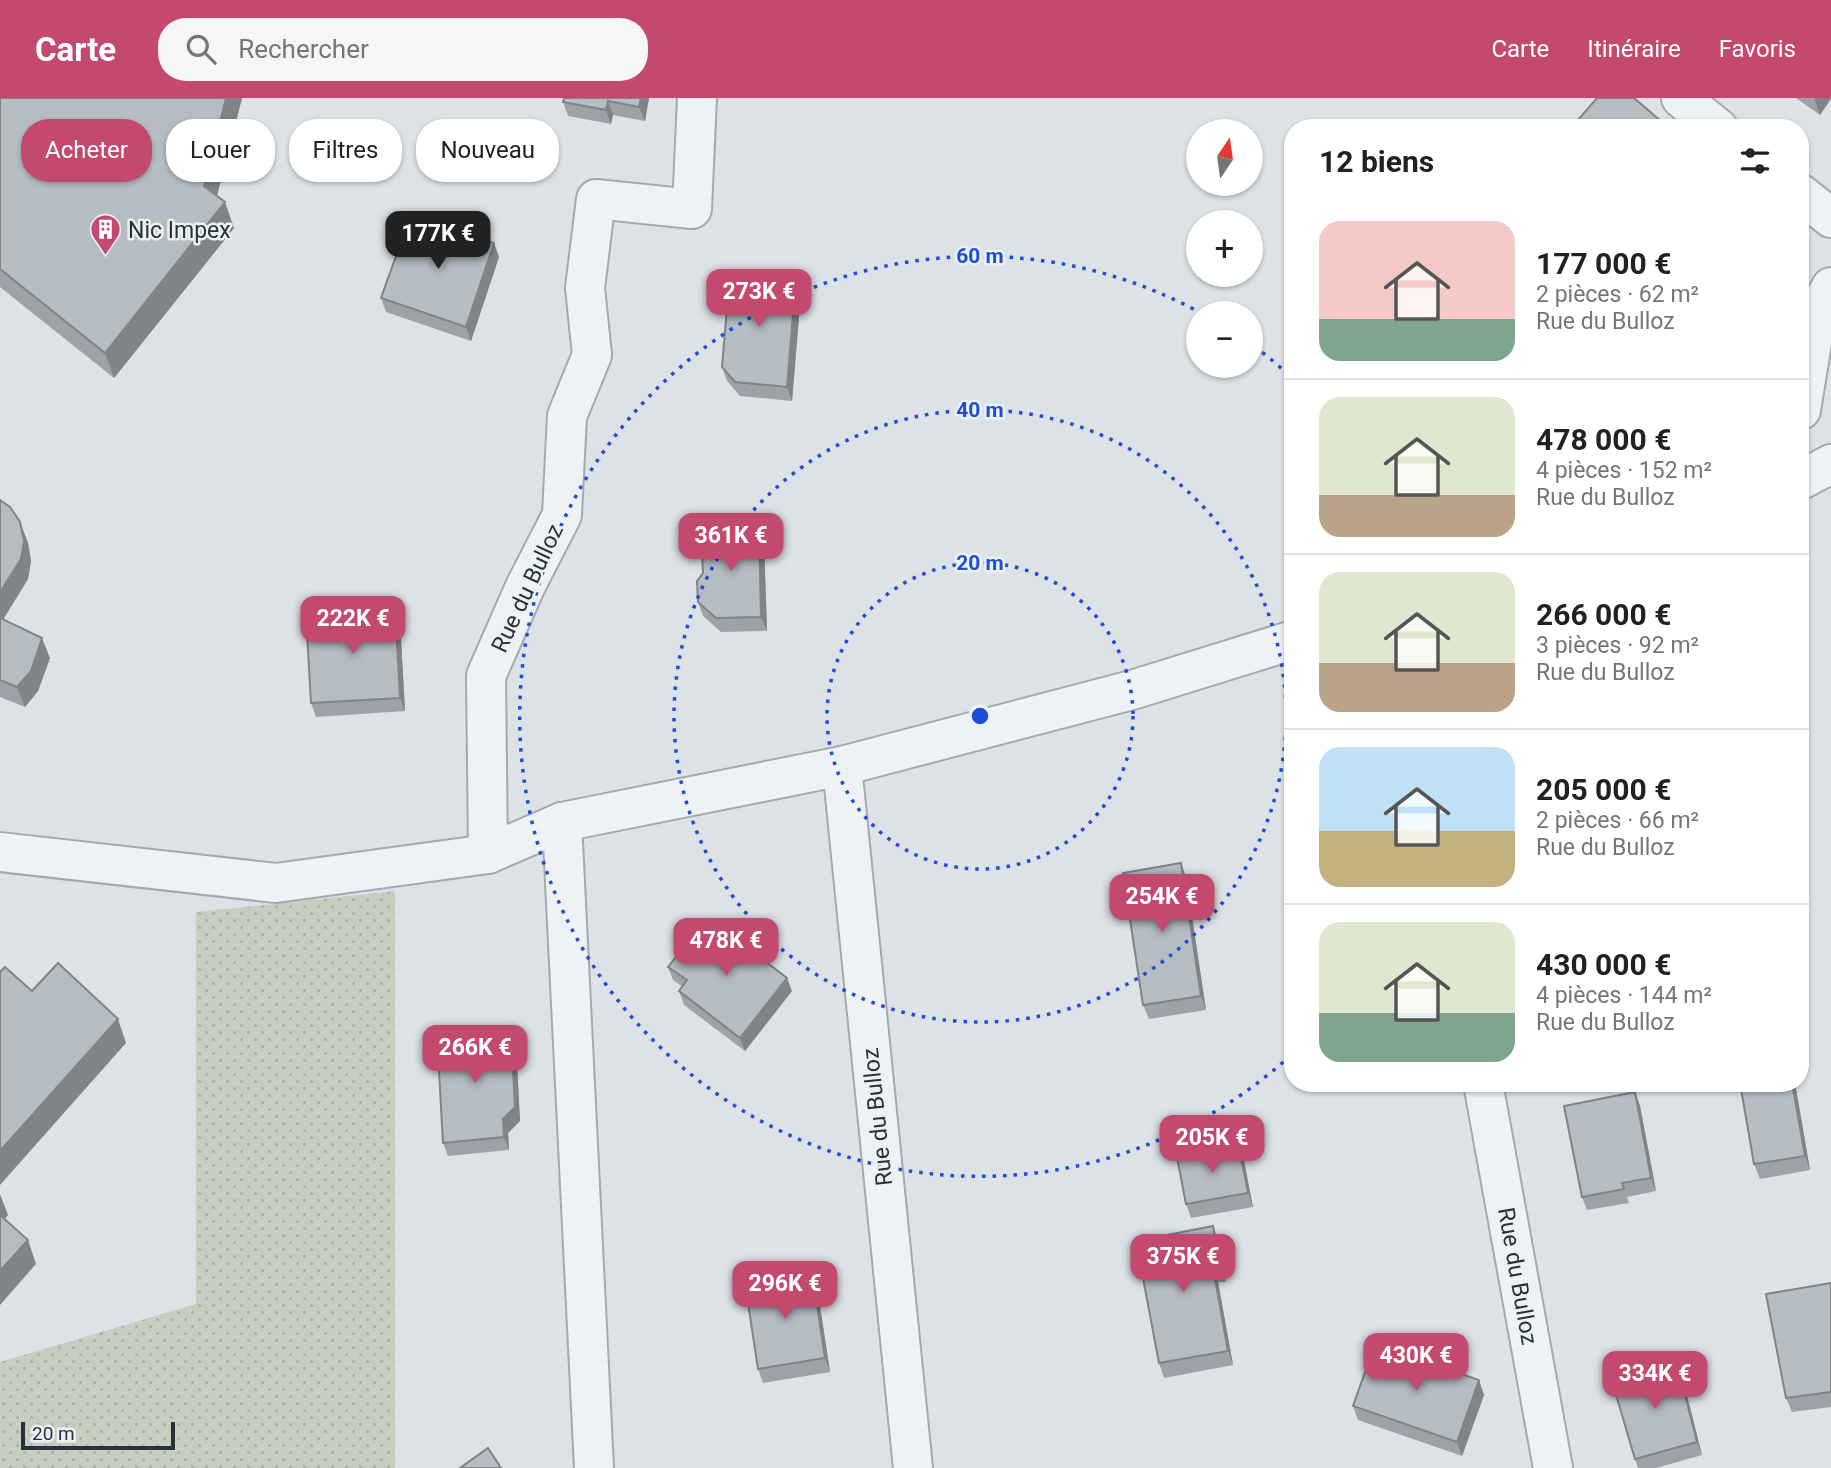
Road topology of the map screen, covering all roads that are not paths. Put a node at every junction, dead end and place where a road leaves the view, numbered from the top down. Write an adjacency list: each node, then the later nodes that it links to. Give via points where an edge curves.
1 (697, 98): 14 (street, Rue du Bulloz, via 692,209 596,199 585,288 593,355 567,416 562,515 486,677)
2 (1681, 98): 3 (street)
3 (1707, 119)
4 (1809, 200): 5 (street)
5 (1831, 218)
6 (1831, 287): 7 (street, via 1817,312)
7 (1809, 361)
8 (1831, 464): 9 (street)
9 (1809, 476)
10 (1284, 642): 11 (street, via 1132,690)
11 (842, 766): 12 (street); 17 (street, Rue du Bulloz)
12 (562, 822): 14 (street); 16 (street)
13 (0, 852): 14 (street, via 276,883)
14 (488, 854)
15 (1485, 1092): 18 (street, Rue du Bulloz)
16 (594, 1468)
17 (913, 1468)
18 (1553, 1468)

